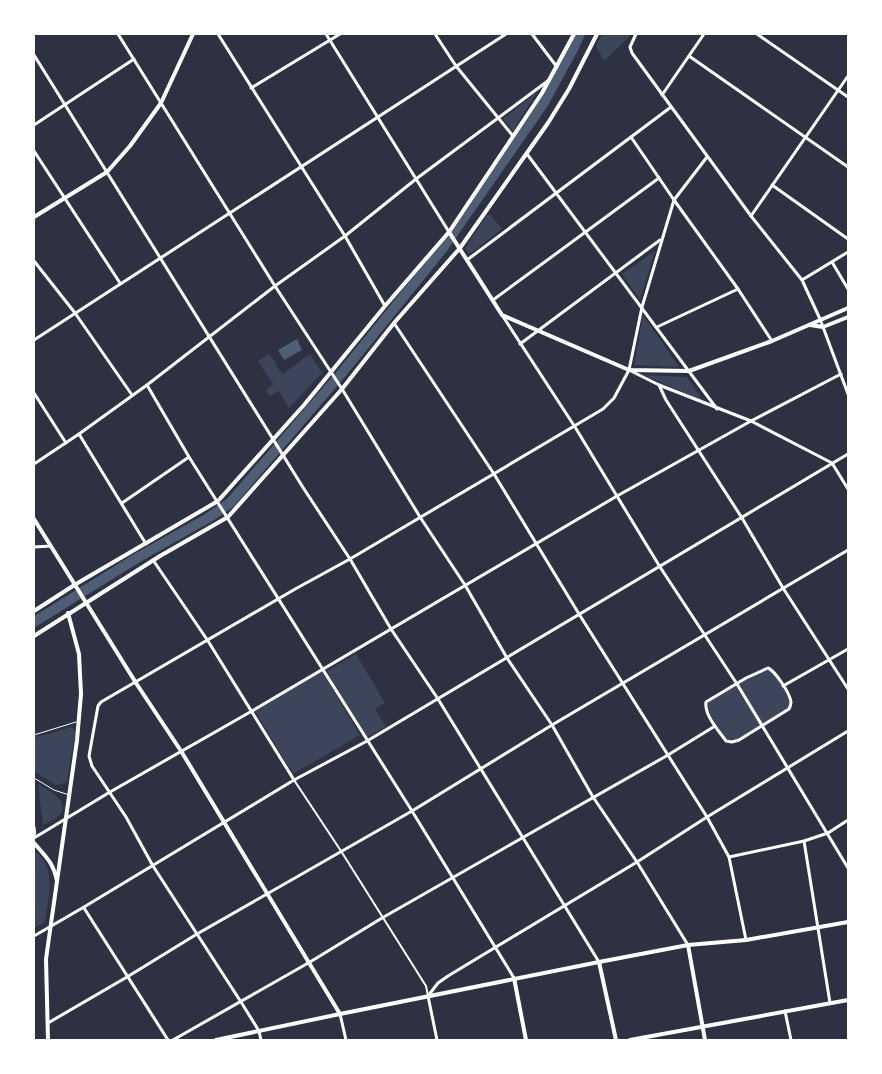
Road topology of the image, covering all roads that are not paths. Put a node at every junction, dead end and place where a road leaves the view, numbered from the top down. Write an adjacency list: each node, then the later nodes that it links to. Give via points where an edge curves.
1 (118, 34): 17 (street)
2 (194, 34): 26 (main road)
3 (218, 34): 22 (street)
4 (326, 34): 14 (street)
5 (340, 34): 14 (street)
6 (435, 34): 18 (street)
7 (506, 34): 18 (street)
8 (532, 34): 19 (street)
9 (574, 34): 19 (main road)
10 (597, 34): 36 (main road, via 569,89)
11 (636, 34): 24 (street, via 630,46 632,53)
12 (704, 34): 16 (street)
13 (757, 34): 23 (street)
14 (330, 40): 22 (street); 29 (street)
15 (34, 55): 27 (street)
16 (689, 56): 24 (street); 34 (street)
17 (134, 60): 26 (street); 27 (street)
18 (456, 66): 29 (street); 30 (street)
19 (557, 67): 21 (main road)
20 (848, 76): 23 (street)
21 (551, 78): 30 (street); 32 (main road)
22 (251, 88): 39 (street)
23 (839, 91): 25 (street); 34 (street)
24 (662, 95): 28 (street)
25 (848, 97)
26 (161, 103): 40 (main road); 47 (street)
27 (64, 105): 31 (street); 40 (street)
28 (671, 107): 33 (street); 37 (street)
29 (378, 116): 39 (street); 42 (street)
30 (498, 116): 32 (street); 42 (street)
31 (34, 125)
32 (513, 136): 50 (main road)
33 (631, 136): 41 (street); 44 (street)
34 (806, 138): 38 (street); 43 (street)
35 (34, 151): 45 (street)
36 (527, 154): 44 (street); 55 (main road)
37 (707, 157): 46 (street); 48 (street)
38 (848, 167)
39 (302, 168): 47 (street); 52 (street)
40 (107, 172): 45 (main road); 57 (street)
41 (659, 178): 46 (street); 51 (street)
42 (416, 179): 50 (street); 52 (street)
43 (772, 185): 48 (street); 53 (street)
44 (556, 194): 51 (street); 58 (street)
45 (64, 198): 49 (main road); 63 (street)
46 (674, 200): 54 (street); 65 (street)
47 (230, 212): 57 (street); 64 (street)
48 (751, 216): 62 (street)
49 (34, 217)
50 (450, 233): 55 (main road); 68 (main road)
51 (585, 233): 61 (street); 67 (street)
52 (345, 236): 64 (street); 68 (street)
53 (848, 239)
54 (661, 240): 61 (street); 69 (street)
55 (460, 248): 58 (main road); 75 (main road)
56 (848, 252): 60 (street)
57 (162, 258): 63 (street); 80 (street)
58 (467, 260): 67 (main road)
59 (34, 261): 71 (street)
60 (832, 262): 62 (street); 66 (street)
61 (616, 273): 69 (street); 79 (street)
62 (802, 280): 74 (street)
63 (120, 283): 71 (street)
64 (275, 286): 80 (street); 86 (street)
65 (738, 289): 77 (street); 82 (street)
66 (848, 289)
67 (493, 300): 72 (main road)
68 (385, 306): 86 (main road)
69 (642, 307): 77 (street); 84 (street)
70 (848, 308): 74 (main road)
71 (75, 313): 81 (street); 93 (street)
72 (502, 315): 79 (main road); 83 (street)
73 (848, 317): 78 (main road)
74 (820, 319): 76 (main road); 78 (street)
75 (394, 323): 90 (main road); 106 (street)
76 (810, 325): 78 (main road); 82 (main road)
77 (657, 327): 85 (street)
78 (823, 327): 87 (street)
79 (540, 330): 83 (street); 84 (main road)
80 (210, 336): 88 (street); 98 (street)
81 (34, 340)
82 (772, 341): 85 (main road)
83 (520, 344): 96 (street)
84 (629, 370): 85 (main road); 89 (street); 96 (street, via 614,398)
85 (689, 371): 94 (street)
86 (332, 374): 90 (street); 98 (main road)
87 (841, 374): 92 (street); 95 (street)
88 (147, 385): 93 (street); 103 (street)
89 (659, 385): 94 (street); 100 (street)
90 (341, 388): 102 (main road); 112 (street)
91 (34, 393): 99 (street)
92 (848, 394)
93 (132, 395): 97 (street)
94 (717, 409): 95 (street)
95 (750, 421): 100 (street); 104 (street)
96 (574, 427): 106 (street); 108 (street)
97 (79, 434): 99 (street); 109 (street)
98 (274, 440): 102 (street); 110 (main road)
99 (66, 443): 105 (street)
100 (698, 450): 108 (street); 113 (street)
101 (848, 454): 104 (street)
102 (283, 455): 111 (main road); 120 (street)
103 (189, 457): 109 (street); 110 (street)
104 (832, 463): 107 (street); 113 (street)
105 (34, 464)
106 (494, 474): 112 (street); 115 (street)
107 (848, 489)
108 (617, 496): 115 (street); 122 (street)
109 (122, 503): 116 (street)
110 (219, 503): 111 (street); 116 (main road)
111 (227, 515): 121 (main road); 126 (street)
112 (420, 516): 120 (street); 123 (street)
113 (742, 518): 122 (street); 125 (street)
114 (34, 519): 117 (main road)
115 (537, 544): 123 (street); 130 (street)
116 (146, 545): 124 (main road)
117 (51, 546): 118 (street); 124 (main road)
118 (34, 547)
119 (848, 550): 125 (street)
120 (350, 559): 126 (street); 131 (street)
121 (154, 560): 127 (main road); 134 (street)
122 (660, 567): 130 (street); 132 (street)
123 (465, 585): 131 (street); 136 (street)
124 (76, 586): 127 (main road); 128 (main road)
125 (783, 588): 132 (street); 137 (street)
126 (279, 599): 134 (street); 138 (street)
127 (85, 600): 129 (main road); 139 (main road)
128 (34, 611)
129 (68, 613): 133 (main road); 146 (main road, via 79,654)
130 (579, 614): 136 (street); 140 (street)
131 (391, 629): 138 (street); 144 (street)
132 (703, 635): 140 (street); 141 (street)
133 (34, 636)
134 (208, 641): 139 (street); 145 (street)
135 (848, 648): 137 (street)
136 (507, 658): 144 (street); 147 (street)
137 (830, 660): 142 (street); 143 (street)
138 (323, 668): 145 (street); 152 (street)
139 (136, 683): 153 (main road); 159 (street, via 101,702 97,709 89,756)
140 (622, 684): 147 (street); 154 (street)
141 (737, 684): 142 (street, via 768,668); 148 (street, via 706,702); 149 (street)
142 (783, 686): 149 (street, via 791,702 789,710)
143 (848, 689)
144 (438, 698): 152 (street); 155 (street)
145 (252, 711): 153 (street); 158 (street)
146 (80, 721): 151 (lane); 160 (main road)
147 (552, 725): 155 (street); 161 (street)
148 (715, 726): 149 (street, via 729,742 736,742); 154 (street)
149 (763, 726): 156 (street)
150 (848, 731): 156 (street)
151 (34, 735)
152 (367, 742): 158 (street); 162 (street)
153 (181, 751): 159 (street); 166 (main road)
154 (668, 755): 161 (street); 163 (street)
155 (482, 768): 162 (street); 170 (street)
156 (787, 768): 163 (street); 168 (street)
157 (34, 778): 160 (lane)
158 (294, 780): 166 (street); 173 (street)
159 (110, 792): 164 (street); 176 (street)
160 (69, 795): 164 (main road)
161 (593, 797): 170 (street); 175 (street)
162 (412, 811): 173 (street); 178 (street)
163 (707, 817): 174 (street); 175 (street)
164 (66, 818): 169 (street); 179 (main road)
165 (848, 820): 168 (street)
166 (225, 822): 176 (street); 180 (main road)
167 (34, 827): 169 (lane)
168 (828, 833): 171 (street); 177 (street)
169 (35, 838)
170 (522, 838): 178 (street); 181 (street)
171 (804, 841): 174 (street); 186 (street)
172 (34, 843): 179 (main road, via 48,858)
173 (341, 851): 180 (street); 183 (street)
174 (729, 856): 189 (street)
175 (637, 862): 181 (street); 190 (street)
176 (153, 866): 182 (street); 187 (street)
177 (848, 868)
178 (454, 878): 183 (street); 191 (street)
179 (57, 884): 185 (main road)
180 (267, 894): 187 (street); 192 (main road)
181 (566, 906): 191 (street); 193 (street)
182 (84, 908): 185 (street); 194 (street)
183 (382, 918): 192 (street); 196 (street, via 426,986)
184 (848, 922): 186 (main road)
185 (50, 926): 188 (street); 202 (main road, via 46,959)
186 (819, 926): 189 (main road); 199 (street)
187 (197, 934): 194 (street); 198 (street)
188 (34, 936)
189 (746, 940): 190 (main road)
190 (688, 945): 193 (main road); 203 (main road)
191 (494, 948): 195 (street); 196 (street, via 438,983)
192 (310, 962): 198 (street); 201 (main road)
193 (598, 962): 195 (main road); 213 (main road)
194 (127, 977): 202 (street); 206 (street)
195 (514, 978): 196 (main road); 212 (main road)
196 (428, 996): 201 (main road); 211 (street)
197 (848, 1000): 199 (main road)
198 (242, 1002): 204 (street); 207 (street)
199 (830, 1003): 200 (main road)
200 (785, 1011): 203 (main road); 216 (street)
201 (340, 1014): 204 (main road); 210 (street)
202 (48, 1022): 205 (main road)
203 (702, 1027): 214 (main road); 215 (main road)
204 (259, 1032): 208 (main road); 209 (street)
205 (48, 1040)
206 (168, 1040)
207 (174, 1040)
208 (216, 1040)
209 (261, 1040)
210 (346, 1040)
211 (437, 1040)
212 (526, 1040)
213 (616, 1040)
214 (630, 1040)
215 (704, 1040)
216 (791, 1040)

